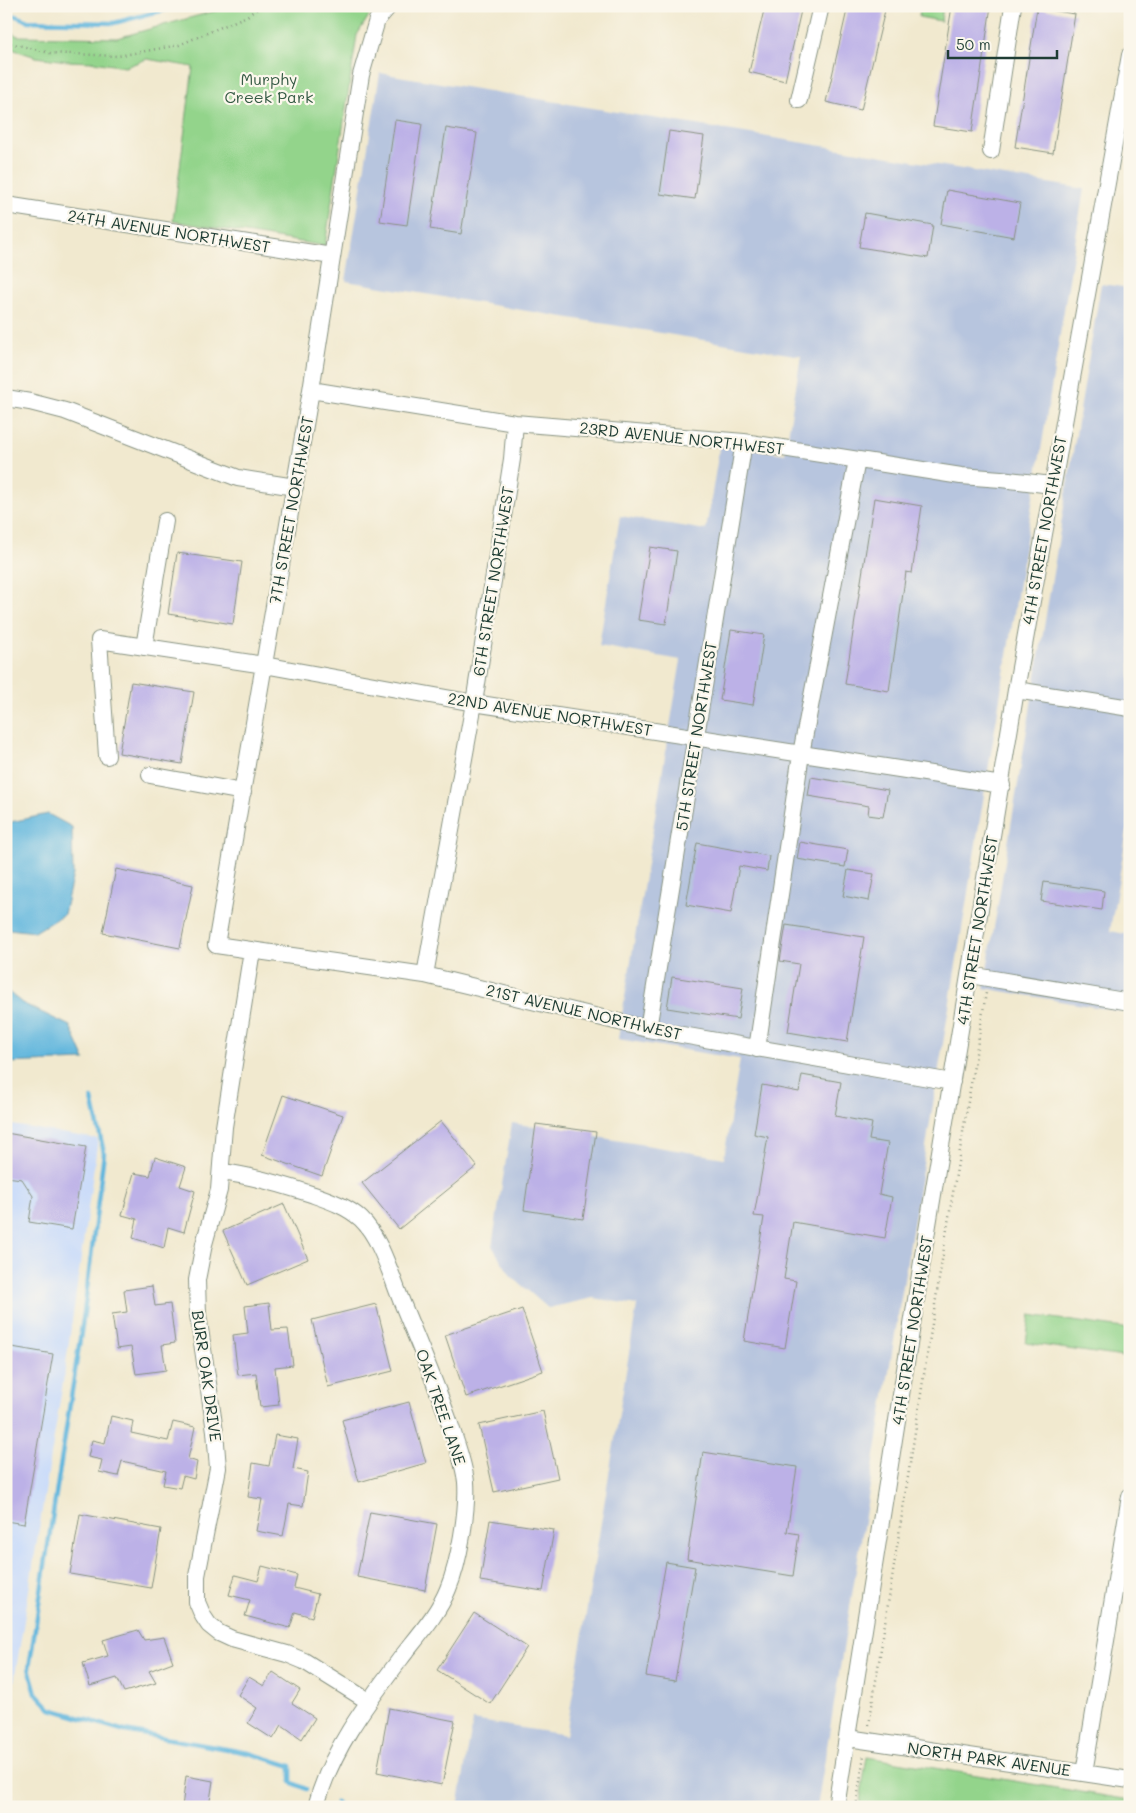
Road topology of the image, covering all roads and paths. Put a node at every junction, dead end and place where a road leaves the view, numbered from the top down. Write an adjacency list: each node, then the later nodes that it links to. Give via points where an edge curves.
1 (261, 6): 5 (path, via 247,16 179,44 118,56 50,53)
2 (389, 6): 10 (street, 7TH STREET NORTHWEST, via 377,20 361,75)
3 (821, 6): 7 (street)
4 (1013, 6): 8 (street)
5 (6, 42)
6 (1130, 55): 16 (street, 4TH STREET NORTHWEST)
7 (799, 100)
8 (991, 151)
9 (6, 205): 10 (street, 24TH AVENUE NORTHWEST)
10 (332, 256): 11 (street, 7TH STREET NORTHWEST)
11 (311, 390): 13 (street, 23RD AVENUE NORTHWEST); 17 (street, 7TH STREET NORTHWEST)
12 (6, 398): 17 (street, via 65,411 238,478)
13 (515, 423): 14 (street, 23RD AVENUE NORTHWEST); 22 (street, 6TH STREET NORTHWEST)
14 (744, 442): 15 (street, 23RD AVENUE NORTHWEST); 24 (street, 5TH STREET NORTHWEST)
15 (857, 460): 16 (street, 23RD AVENUE NORTHWEST, via 961,476); 25 (street)
16 (1052, 485): 21 (street, 4TH STREET NORTHWEST)
17 (295, 488): 20 (street, 7TH STREET NORTHWEST)
18 (165, 521): 19 (street)
19 (144, 647): 20 (street, 22ND AVENUE NORTHWEST); 26 (street, 22ND AVENUE NORTHWEST, via 99,640)
20 (264, 665): 22 (street, 22ND AVENUE NORTHWEST); 29 (street, 7TH STREET NORTHWEST)
21 (1016, 690): 23 (street); 28 (street, 4TH STREET NORTHWEST)
22 (474, 703): 24 (street, 22ND AVENUE NORTHWEST); 33 (street, 6TH STREET NORTHWEST)
23 (1130, 708)
24 (696, 737): 25 (street, 22ND AVENUE NORTHWEST); 36 (street, 5TH STREET NORTHWEST)
25 (801, 754): 28 (street, 22ND AVENUE NORTHWEST); 37 (street)
26 (107, 756)
27 (150, 776): 29 (street)
28 (1002, 785): 32 (street, 4TH STREET NORTHWEST)
29 (243, 792): 30 (street, 7TH STREET NORTHWEST)
30 (216, 945): 31 (street, 21ST AVENUE NORTHWEST)
31 (252, 950): 33 (street, 21ST AVENUE NORTHWEST); 39 (street, BURR OAK DRIVE, via 224,1127)
32 (970, 975): 34 (street); 38 (street, 4TH STREET NORTHWEST)
33 (425, 976): 36 (street, 21ST AVENUE NORTHWEST)
34 (988, 979): 35 (street); 43 (path)
35 (1130, 1002)
36 (648, 1029): 37 (street, 21ST AVENUE NORTHWEST)
37 (757, 1049): 38 (street, 21ST AVENUE NORTHWEST)
38 (952, 1082): 42 (street, 4TH STREET NORTHWEST)
39 (222, 1172): 41 (street, BURR OAK DRIVE, via 197,1280 198,1315 218,1468 197,1576 197,1602 209,1626 219,1633 304,1661); 41 (street, OAK TREE LANE, via 270,1181 331,1201 348,1209 366,1224 379,1247 458,1448 466,1498 454,1574 441,1604)
40 (1130, 1496): 44 (street)
41 (368, 1701): 46 (street, OAK TREE LANE, via 329,1769)
42 (848, 1738): 43 (street, NORTH PARK AVENUE); 47 (street, 4TH STREET NORTHWEST)
43 (866, 1742): 44 (street, NORTH PARK AVENUE); 48 (path)
44 (1084, 1773): 45 (street, NORTH PARK AVENUE)
45 (1130, 1780)
46 (316, 1807)
47 (836, 1807)
48 (856, 1807)

